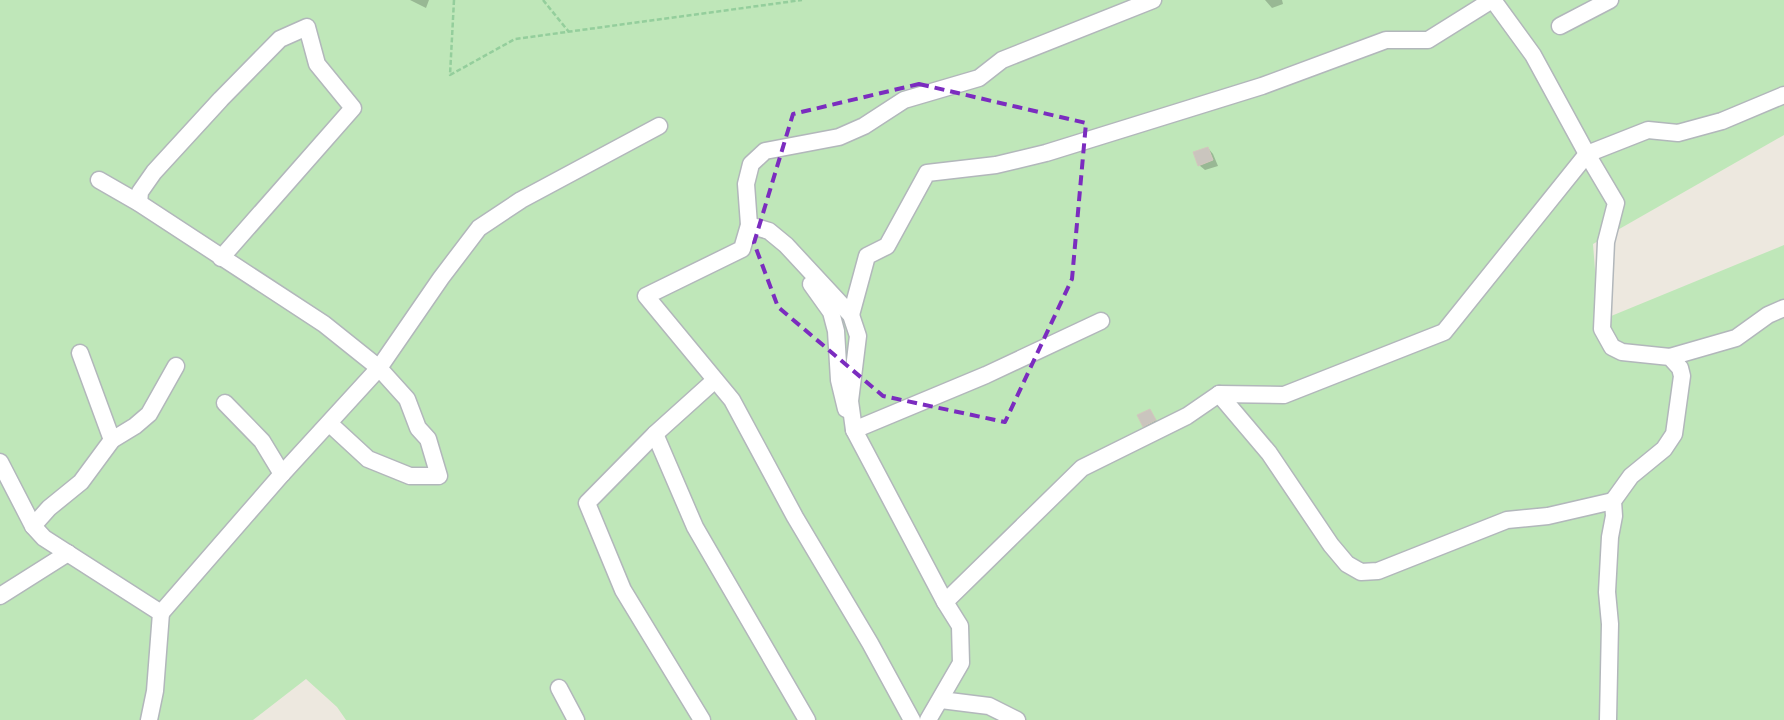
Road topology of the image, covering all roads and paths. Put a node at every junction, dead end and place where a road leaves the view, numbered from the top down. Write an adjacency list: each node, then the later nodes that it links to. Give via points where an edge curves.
1 (454, 0): 8 (path, via 450,74 515,39)
2 (543, 0): 8 (path)
3 (802, 0): 8 (path)
4 (1153, 0): 14 (street, via 1002,60 979,78 904,100 864,126 839,137 765,151 751,164 746,184)
5 (1493, 0): 11 (street, via 1533,55); 17 (street, via 1428,40 1386,40 1262,86 1046,153 996,165 927,173 888,246 868,256)
6 (1610, 0): 7 (street)
7 (1560, 26)
8 (569, 32)
9 (1784, 95): 11 (street, via 1722,121 1678,133 1648,130)
10 (659, 126): 22 (street, via 521,200 479,228)
11 (1587, 154): 20 (street, via 1616,204 1606,242 1602,318 1606,339 1622,352); 24 (street, via 1444,332 1284,395)
12 (99, 180): 13 (street)
13 (139, 203): 15 (street); 15 (street, via 140,192 154,172 221,99 280,39 307,28 317,64 353,108)
14 (749, 225): 17 (street, via 769,231 786,245); 23 (street, via 742,249 646,296); 27 (street, via 768,235 780,247 831,312 843,401)
15 (221, 258): 22 (street, via 324,324)
16 (1784, 308): 20 (street, via 1768,315 1736,338)
17 (851, 315): 27 (street, via 858,336 850,401)
18 (1101, 321): 27 (street, via 986,375)
19 (80, 353): 29 (street)
20 (1670, 356): 32 (street, via 1682,376 1674,434 1664,449 1631,476)
21 (176, 366): 29 (street, via 149,414)
22 (379, 368): 26 (street); 26 (street, via 407,400 418,428 428,439 439,476 410,476 368,459)
23 (715, 380): 28 (street); 44 (street, via 732,400)
24 (1220, 394): 32 (street, via 1269,454 1331,545 1347,564 1360,572 1378,571 1507,520 1548,516); 36 (street, via 1187,416 1082,468)
25 (225, 404): 31 (street, via 262,441)
26 (330, 424): 31 (street)
27 (854, 430): 36 (street)
28 (655, 434): 42 (street, via 586,503 623,590); 43 (street, via 695,527)
29 (112, 440): 33 (street, via 81,482)
30 (0, 462): 33 (street)
31 (282, 474): 37 (street)
32 (1613, 501): 47 (street, via 1607,592 1610,624)
33 (32, 526): 34 (street)
34 (68, 553): 35 (street); 37 (street)
35 (0, 596)
36 (945, 602): 39 (street, via 960,626 960,663)
37 (161, 613): 40 (street, via 155,691)
38 (559, 688): 41 (street)
39 (941, 700): 45 (street); 46 (street, via 989,706)
40 (149, 720)
41 (576, 720)
42 (702, 720)
43 (807, 720)
44 (912, 720)
45 (928, 720)
46 (1018, 720)
47 (1608, 720)

